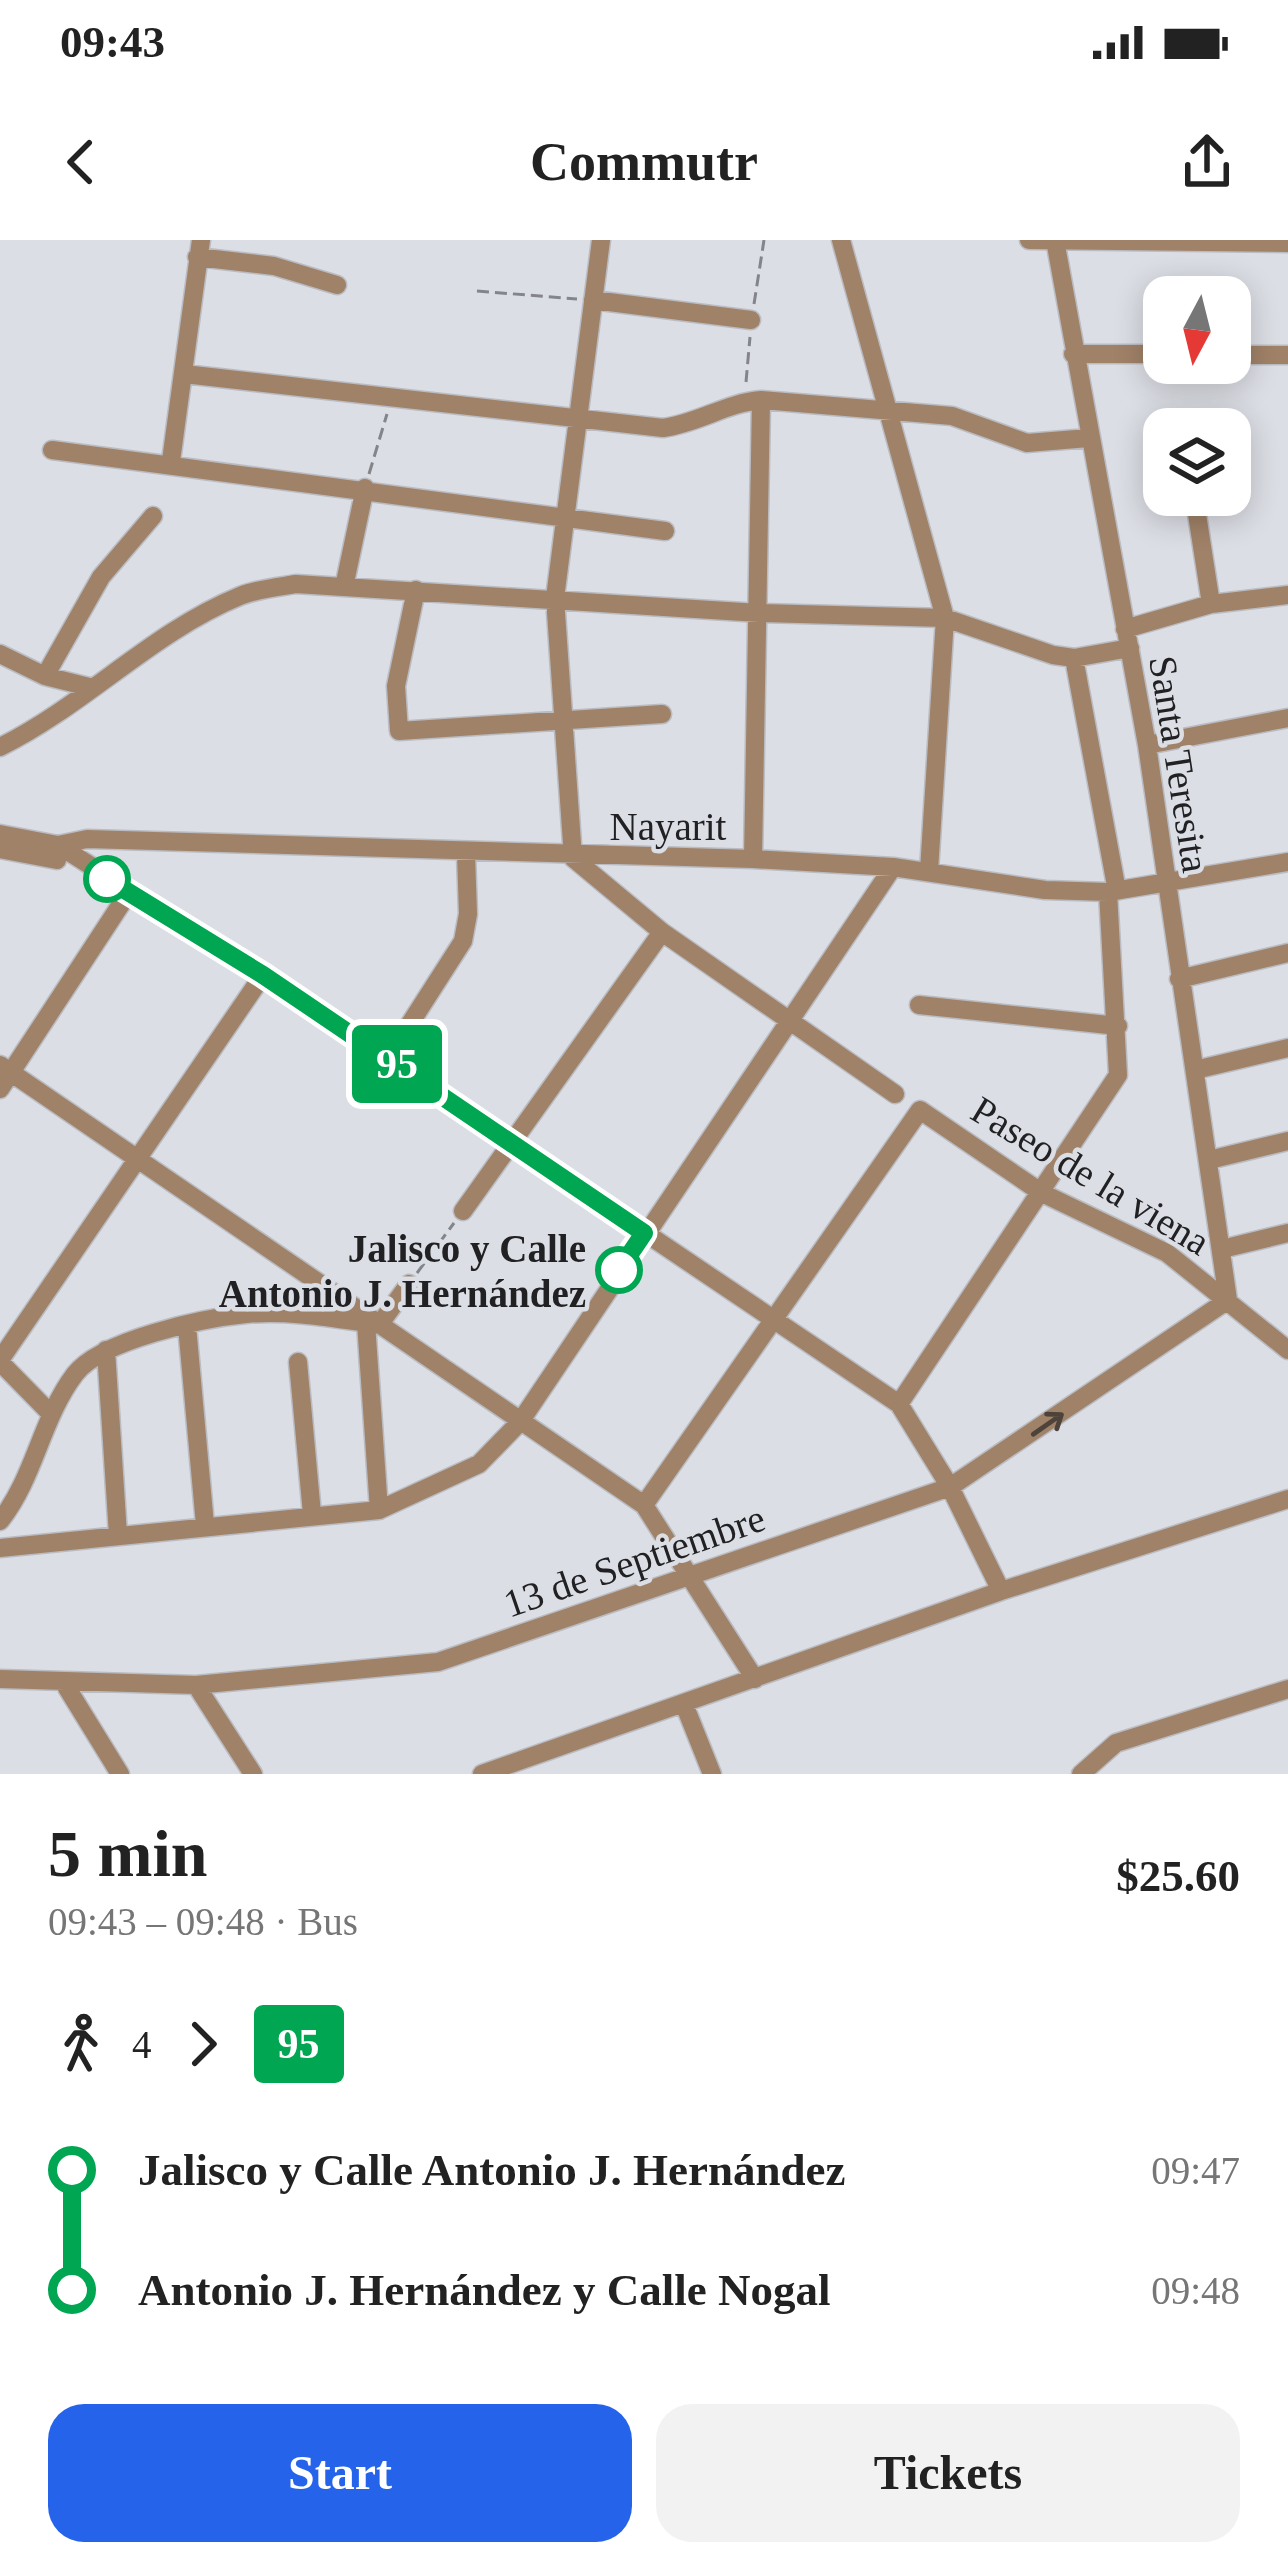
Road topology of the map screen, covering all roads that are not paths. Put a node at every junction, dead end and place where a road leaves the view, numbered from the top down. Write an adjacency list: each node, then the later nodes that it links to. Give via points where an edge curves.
1 (601, 240): 8 (street)
2 (841, 240): 16 (street)
3 (1029, 240): 4 (street)
4 (1055, 240): 5 (street); 10 (street, Santa Teresita)
5 (1288, 243)
6 (199, 248): 7 (street); 14 (street)
7 (337, 285)
8 (593, 300): 9 (street); 17 (street)
9 (752, 320)
10 (1073, 354): 11 (street); 18 (street, Santa Teresita)
11 (1143, 354)
12 (1251, 355): 13 (street)
13 (1288, 355)
14 (184, 374): 17 (street); 20 (street)
15 (761, 400): 16 (street); 17 (street, via 663,428); 31 (street)
16 (889, 411): 18 (street, via 952,416 1027,443); 32 (street)
17 (579, 422): 22 (street)
18 (1089, 439): 33 (street, Santa Teresita)
19 (52, 450): 20 (street)
20 (171, 461): 21 (street)
21 (365, 488): 22 (street); 26 (street)
22 (564, 514): 25 (street); 29 (street)
23 (154, 516): 36 (street, via 101,577)
24 (1197, 516): 30 (street)
25 (665, 531)
26 (344, 586): 27 (street); 37 (street, via 296,584 242,595)
27 (416, 590): 29 (street); 40 (street, via 396,686 399,731)
28 (1288, 595): 30 (street)
29 (554, 598): 31 (street); 40 (street)
30 (1211, 604): 33 (street)
31 (759, 613): 32 (street); 48 (street)
32 (945, 618): 35 (street); 51 (street)
33 (1127, 639): 35 (street); 41 (street, Santa Teresita)
34 (2, 657): 36 (street)
35 (1074, 658): 54 (street)
36 (45, 676): 37 (street)
37 (93, 688): 42 (street)
38 (662, 714): 40 (street)
39 (1288, 718): 41 (street)
40 (563, 720): 47 (street)
41 (1147, 745): 52 (street, Santa Teresita)
42 (0, 747)
43 (0, 834): 45 (street)
44 (0, 849): 45 (street)
45 (54, 852): 46 (street, Nayarit, via 87,839); 53 (street)
46 (466, 854): 47 (street, Nayarit); 63 (street, via 463,941)
47 (573, 858): 48 (street, Nayarit); 55 (street)
48 (754, 860): 50 (street, Nayarit)
49 (1288, 862): 52 (street, Nayarit)
50 (893, 867): 51 (street, Nayarit); 60 (street)
51 (929, 871): 54 (street, Nayarit)
52 (1166, 885): 54 (street, Nayarit); 58 (street, Santa Teresita)
53 (129, 892): 57 (street); 65 (street)
54 (1113, 892): 61 (street)
55 (662, 932): 60 (street); 68 (street)
56 (1288, 953): 58 (street)
57 (263, 975): 63 (street); 69 (street)
58 (1179, 979): 64 (street, Santa Teresita)
59 (919, 1005): 61 (street)
60 (788, 1023): 66 (street); 73 (street)
61 (1118, 1026): 71 (street, via 1118,1075)
62 (1288, 1048): 64 (street)
63 (388, 1058): 68 (street)
64 (1195, 1070): 70 (street, Santa Teresita)
65 (4, 1075): 69 (street)
66 (895, 1094)
67 (1288, 1141): 70 (street)
68 (512, 1145): 72 (street); 73 (street)
69 (136, 1156): 79 (street); 83 (street)
70 (1209, 1160): 75 (street, Santa Teresita)
71 (1042, 1192): 77 (street, Paseo de la viena, via 1167,1253); 78 (street, Paseo de la viena, via 920,1110); 85 (street)
72 (463, 1211)
73 (644, 1233): 78 (street); 87 (street)
74 (1288, 1233): 75 (street)
75 (1222, 1249): 77 (street, Santa Teresita)
76 (409, 1284): 79 (street)
77 (1228, 1300): 81 (street, Paseo de la viena); 88 (street, 13 de Septiembre, one-way to 77)
78 (769, 1319): 85 (street); 90 (street)
79 (372, 1324): 80 (street, via 246,1314); 87 (street); 91 (street)
80 (187, 1326): 82 (street); 94 (street)
81 (1284, 1342)
82 (106, 1350): 86 (street, via 77,1371); 95 (street)
83 (0, 1361): 86 (street)
84 (298, 1361): 92 (street)
85 (899, 1404): 88 (street)
86 (51, 1414): 93 (street, via 20,1496)
87 (520, 1422): 90 (street); 91 (street, via 479,1464)
88 (950, 1487): 97 (street, 13 de Septiembre); 98 (street)
89 (1288, 1499): 98 (street)
90 (644, 1505): 97 (street)
91 (379, 1510): 92 (street)
92 (312, 1514): 94 (street)
93 (0, 1521)
94 (205, 1525): 95 (street)
95 (118, 1535): 96 (street)
96 (0, 1548)
97 (688, 1575): 100 (street); 102 (street, 13 de Septiembre, via 438,1662)
98 (1001, 1591): 100 (street)
99 (0, 1679): 101 (street, 13 de Septiembre)
100 (755, 1679): 104 (street)
101 (64, 1683): 102 (street, 13 de Septiembre); 105 (street)
102 (196, 1685): 106 (street)
103 (1288, 1689): 109 (street, via 1116,1743)
104 (684, 1704): 107 (street); 108 (street)
105 (120, 1774)
106 (253, 1774)
107 (482, 1774)
108 (712, 1774)
109 (1081, 1774)

